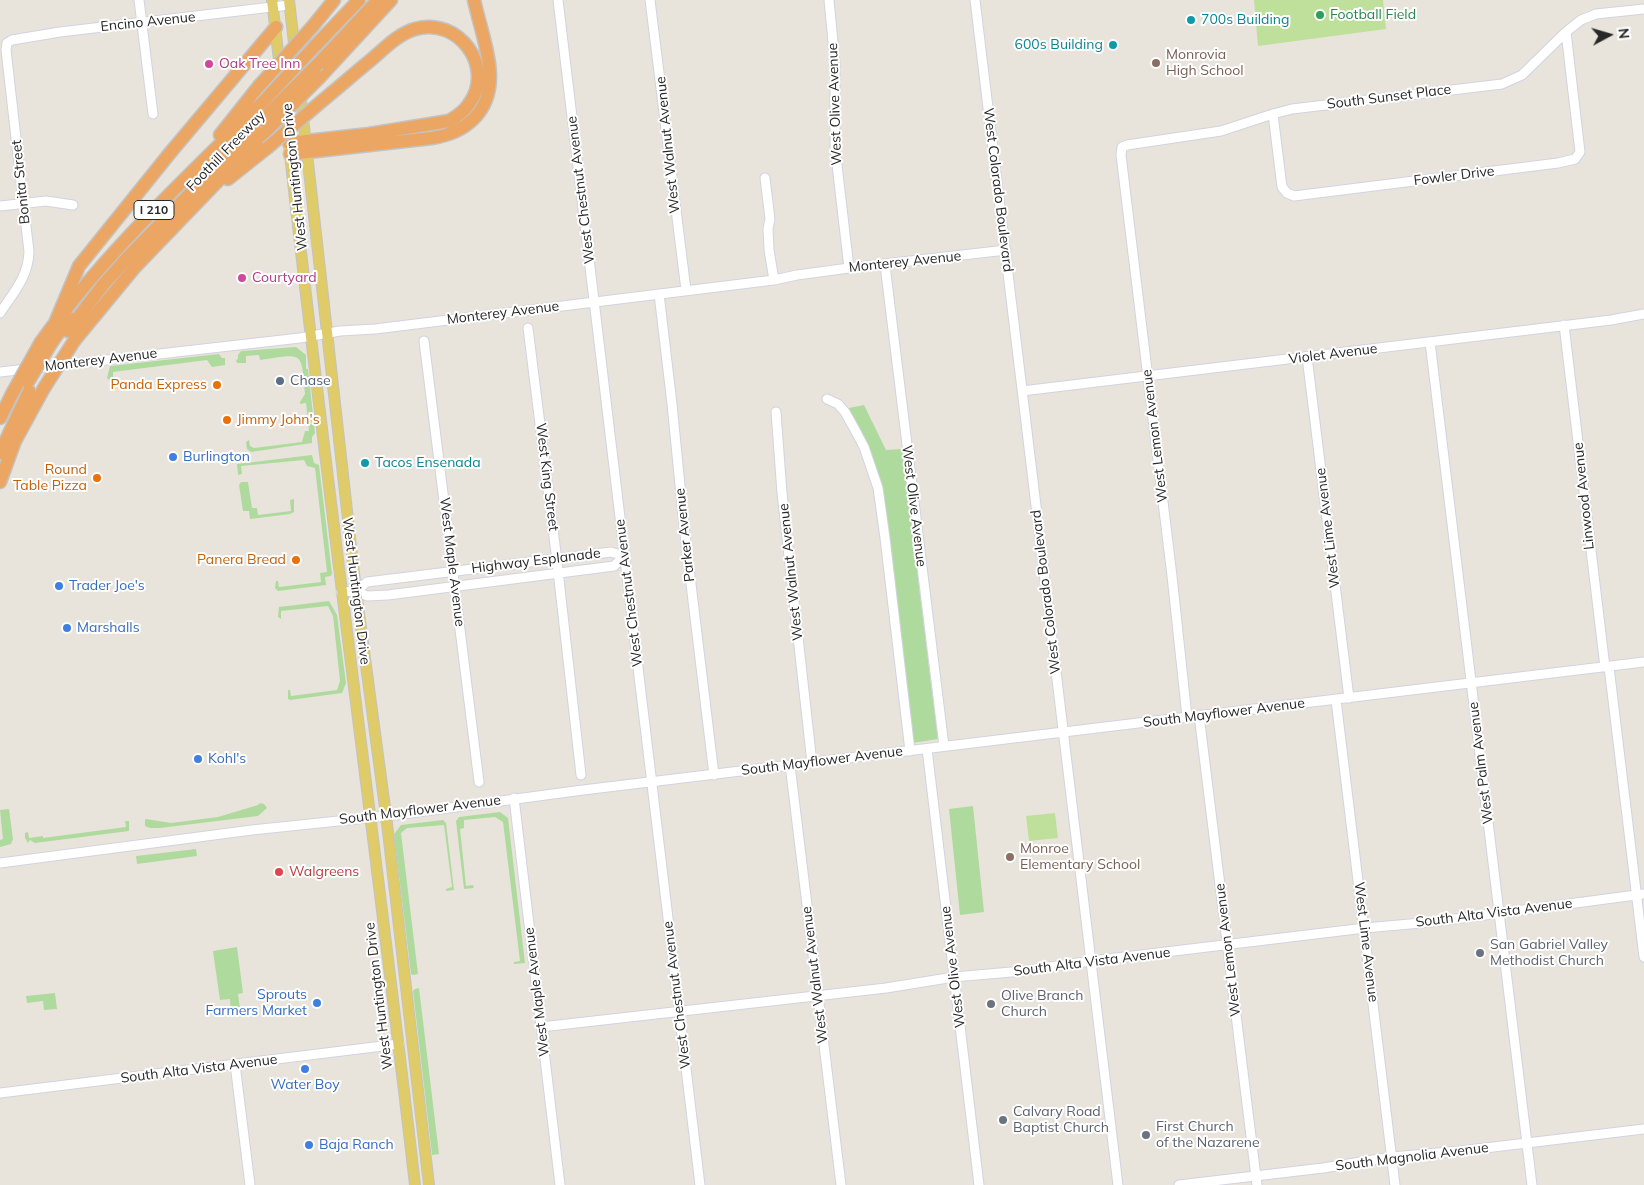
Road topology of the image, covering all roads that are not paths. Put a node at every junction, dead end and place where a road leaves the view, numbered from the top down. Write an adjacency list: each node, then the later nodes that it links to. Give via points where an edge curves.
1 (139, 0): 15 (street)
2 (334, 0): 27 (highway, bridge)
3 (359, 0): 19 (highway, Foothill Freeway / I 210)
4 (369, 0): 19 (highway)
5 (378, 0): 19 (highway)
6 (391, 0): 19 (highway, Foothill Freeway / I 210)
7 (474, 0): 23 (highway, via 490,78 487,95 472,120 446,136)
8 (558, 0): 38 (street, West Chestnut Avenue)
9 (650, 0): 36 (street, West Walnut Avenue)
10 (828, 0): 34 (street, West Olive Avenue, via 835,63 835,148)
11 (975, 0): 32 (street, West Colorado Boulevard)
12 (289, 2): 13 (street, Encino Avenue); 23 (main road, West Huntington Drive)
13 (273, 3): 15 (street, Encino Avenue); 16 (main road, West Huntington Drive)
14 (1644, 9): 17 (street, South Sunset Place, via 1596,14 1581,20)
15 (142, 23): 18 (street, Encino Avenue, via 60,32); 20 (street)
16 (276, 27): 24 (main road, West Huntington Drive); 41 (highway, via 80,266)
17 (1566, 32): 21 (street, South Sunset Place, via 1522,75 1502,84); 21 (street, Fowler Drive, via 1580,152 1575,159 1294,196 1282,187)
18 (7, 43): 29 (street, Bonita Street)
19 (318, 60): 22 (highway, Foothill Freeway / I 210, bridge); 22 (highway, Foothill Freeway / I 210, bridge)
20 (153, 114)
21 (1273, 114): 25 (street, South Sunset Place, via 1221,131 1128,145 1122,147)
22 (262, 117): 27 (highway, Foothill Freeway / I 210); 28 (highway, Foothill Freeway / I 210); 47 (highway)
23 (305, 147): 24 (highway); 28 (highway, bridge, via 449,121 459,115 472,100 478,82 477,66 468,47 452,33 438,28 414,29 391,43 267,148); 44 (main road, West Huntington Drive)
24 (290, 148): 45 (main road, West Huntington Drive)
25 (1122, 155): 51 (street, West Lemon Avenue)
26 (765, 178): 35 (street)
27 (180, 184): 41 (highway, Foothill Freeway / I 210, via 120,246)
28 (199, 199): 59 (highway, Foothill Freeway / I 210, bridge, via 135,267 74,341 16,441)
29 (24, 203): 30 (street, via 46,201); 31 (street); 39 (street, Bonita Street, via 29,264 24,278)
30 (73, 205)
31 (0, 206)
32 (1006, 250): 33 (street, Monterey Avenue); 52 (street, West Colorado Boulevard)
33 (885, 265): 34 (street, Monterey Avenue); 75 (street, West Olive Avenue)
34 (849, 268): 35 (street, Monterey Avenue)
35 (774, 280): 36 (street, Monterey Avenue)
36 (686, 290): 37 (street, Monterey Avenue)
37 (659, 294): 38 (street, Monterey Avenue); 80 (street, Parker Avenue)
38 (594, 301): 44 (street, Monterey Avenue); 60 (street, West Chestnut Avenue)
39 (0, 313)
40 (1644, 314): 42 (street, Violet Avenue)
41 (55, 323): 47 (highway, Foothill Freeway / I 210)
42 (1564, 325): 48 (street, Violet Avenue); 68 (street, Linwood Avenue)
43 (528, 328): 61 (street, West King Street)
44 (327, 333): 45 (street, Monterey Avenue); 65 (main road, West Huntington Drive)
45 (312, 336): 50 (street, Monterey Avenue); 66 (main road, West Huntington Drive)
46 (424, 341): 62 (street, West Maple Avenue)
47 (51, 342): 53 (highway, Foothill Freeway / I 210, bridge); 53 (highway)
48 (1430, 342): 49 (street, Violet Avenue); 69 (street, West Palm Avenue)
49 (1308, 357): 51 (street, Violet Avenue); 70 (street, West Lime Avenue)
50 (0, 372)
51 (1148, 376): 52 (street, Violet Avenue); 73 (street, West Lemon Avenue)
52 (1022, 391): 74 (street, West Colorado Boulevard)
53 (21, 392): 56 (highway, Foothill Freeway / I 210); 57 (highway); 58 (highway)
54 (827, 399): 77 (street, via 845,412 870,462 878,488)
55 (776, 412): 78 (street, West Walnut Avenue)
56 (0, 418)
57 (0, 438)
58 (0, 453)
59 (0, 482)
60 (624, 556): 61 (street, Highway Esplanade, via 611,552); 63 (street, Highway Esplanade, via 614,566); 83 (street, West Chestnut Avenue)
61 (557, 558): 62 (street, Highway Esplanade); 63 (street, West King Street)
62 (453, 570): 64 (street, West Maple Avenue); 65 (street, Highway Esplanade, via 367,582)
63 (558, 573): 64 (street, Highway Esplanade); 81 (street, West King Street)
64 (456, 586): 65 (street, Highway Esplanade, via 368,596); 82 (street, West Maple Avenue)
65 (356, 591): 66 (street, Highway Esplanade); 85 (main road, West Huntington Drive)
66 (341, 592): 86 (main road, West Huntington Drive)
67 (1644, 662): 68 (street, South Mayflower Avenue)
68 (1607, 667): 69 (street, South Mayflower Avenue); 88 (street, Linwood Avenue)
69 (1472, 684): 70 (street, South Mayflower Avenue); 89 (street, West Palm Avenue)
70 (1349, 698): 71 (street, South Mayflower Avenue)
71 (1336, 700): 72 (street, South Mayflower Avenue); 90 (street, West Lime Avenue)
72 (1199, 715): 73 (street, South Mayflower Avenue); 91 (street, West Lemon Avenue)
73 (1187, 717): 74 (street, South Mayflower Avenue)
74 (1063, 731): 75 (street, South Mayflower Avenue); 94 (street, West Colorado Boulevard)
75 (944, 746): 76 (street, South Mayflower Avenue)
76 (927, 749): 77 (street, South Mayflower Avenue); 95 (street, West Olive Avenue)
77 (910, 751): 78 (street, South Mayflower Avenue)
78 (812, 763): 79 (street, South Mayflower Avenue)
79 (790, 765): 80 (street, South Mayflower Avenue); 96 (street, West Walnut Avenue)
80 (714, 775): 83 (street, South Mayflower Avenue)
81 (580, 776)
82 (479, 782)
83 (651, 782): 84 (street, South Mayflower Avenue); 98 (street, West Chestnut Avenue)
84 (514, 798): 85 (street, South Mayflower Avenue); 99 (street, West Maple Avenue)
85 (386, 815): 86 (street, South Mayflower Avenue); 97 (main road, West Huntington Drive)
86 (371, 817): 87 (street, South Mayflower Avenue); 93 (main road, West Huntington Drive)
87 (0, 863)
88 (1640, 895): 89 (street, South Alta Vista Avenue); 92 (street, Linwood Avenue)
89 (1500, 912): 90 (street, South Alta Vista Avenue); 105 (street, West Palm Avenue)
90 (1365, 928): 91 (street, South Alta Vista Avenue); 106 (street, West Lime Avenue)
91 (1228, 944): 94 (street, South Alta Vista Avenue); 107 (street, West Lemon Avenue)
92 (1644, 957)
93 (388, 958): 97 (main road, via 396,963 399,991); 100 (main road, West Huntington Drive)
94 (1091, 961): 95 (street, South Alta Vista Avenue); 115 (street, West Colorado Boulevard)
95 (954, 977): 96 (street, South Alta Vista Avenue); 114 (street, West Olive Avenue)
96 (818, 995): 98 (street, South Alta Vista Avenue); 113 (street, West Walnut Avenue)
97 (408, 1006): 102 (main road, West Huntington Drive)
98 (679, 1012): 99 (street, South Alta Vista Avenue); 112 (street, West Chestnut Avenue)
99 (541, 1027): 111 (street, West Maple Avenue)
100 (399, 1044): 101 (street, South Alta Vista Avenue); 102 (main road, via 408,1052 411,1080); 109 (main road, West Huntington Drive)
101 (235, 1064): 103 (street, South Alta Vista Avenue); 108 (street)
102 (418, 1091): 110 (main road, West Huntington Drive)
103 (0, 1093)
104 (1644, 1129): 105 (street, South Magnolia Avenue)
105 (1527, 1143): 106 (street, South Magnolia Avenue); 118 (street, West Palm Avenue)
106 (1392, 1157): 107 (street, South Magnolia Avenue); 117 (street, West Lime Avenue)
107 (1256, 1180): 116 (street, South Magnolia Avenue)
108 (250, 1185)
109 (415, 1185)
110 (429, 1185)
111 (560, 1185)
112 (700, 1185)
113 (841, 1185)
114 (979, 1185)
115 (1118, 1185)
116 (1180, 1185)
117 (1395, 1185)
118 (1532, 1185)

